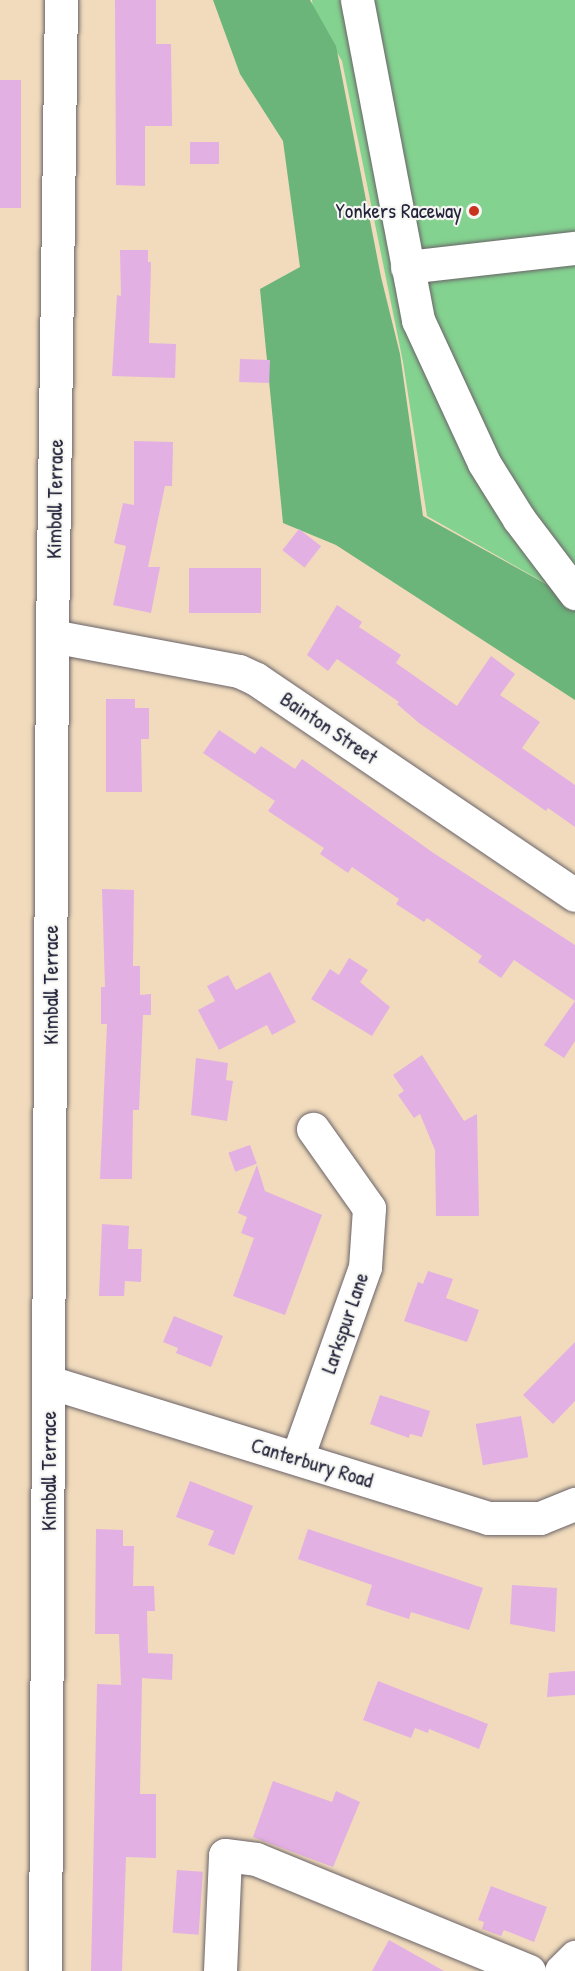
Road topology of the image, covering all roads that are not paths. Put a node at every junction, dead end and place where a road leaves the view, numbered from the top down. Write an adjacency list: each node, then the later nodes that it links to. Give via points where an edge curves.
1 (61, 0): 6 (street, Kimball Terrace)
2 (357, 0): 4 (street)
3 (575, 248): 4 (street)
4 (406, 267): 5 (street, via 418,321 484,463 519,519)
5 (575, 593)
6 (52, 636): 7 (street, Bainton Street, via 239,671 256,679); 9 (street, Kimball Terrace)
7 (575, 895)
8 (313, 1128): 10 (street, Larkspur Lane, via 369,1208 365,1267)
9 (49, 1382): 10 (street, Canterbury Road); 13 (street, Kimball Terrace)
10 (297, 1458): 11 (street, Canterbury Road, via 488,1518 540,1518)
11 (575, 1504)
12 (575, 1957): 16 (street)
13 (45, 1971)
14 (220, 1971): 15 (street, via 225,1855 256,1859)
15 (529, 1971)
16 (561, 1971)

